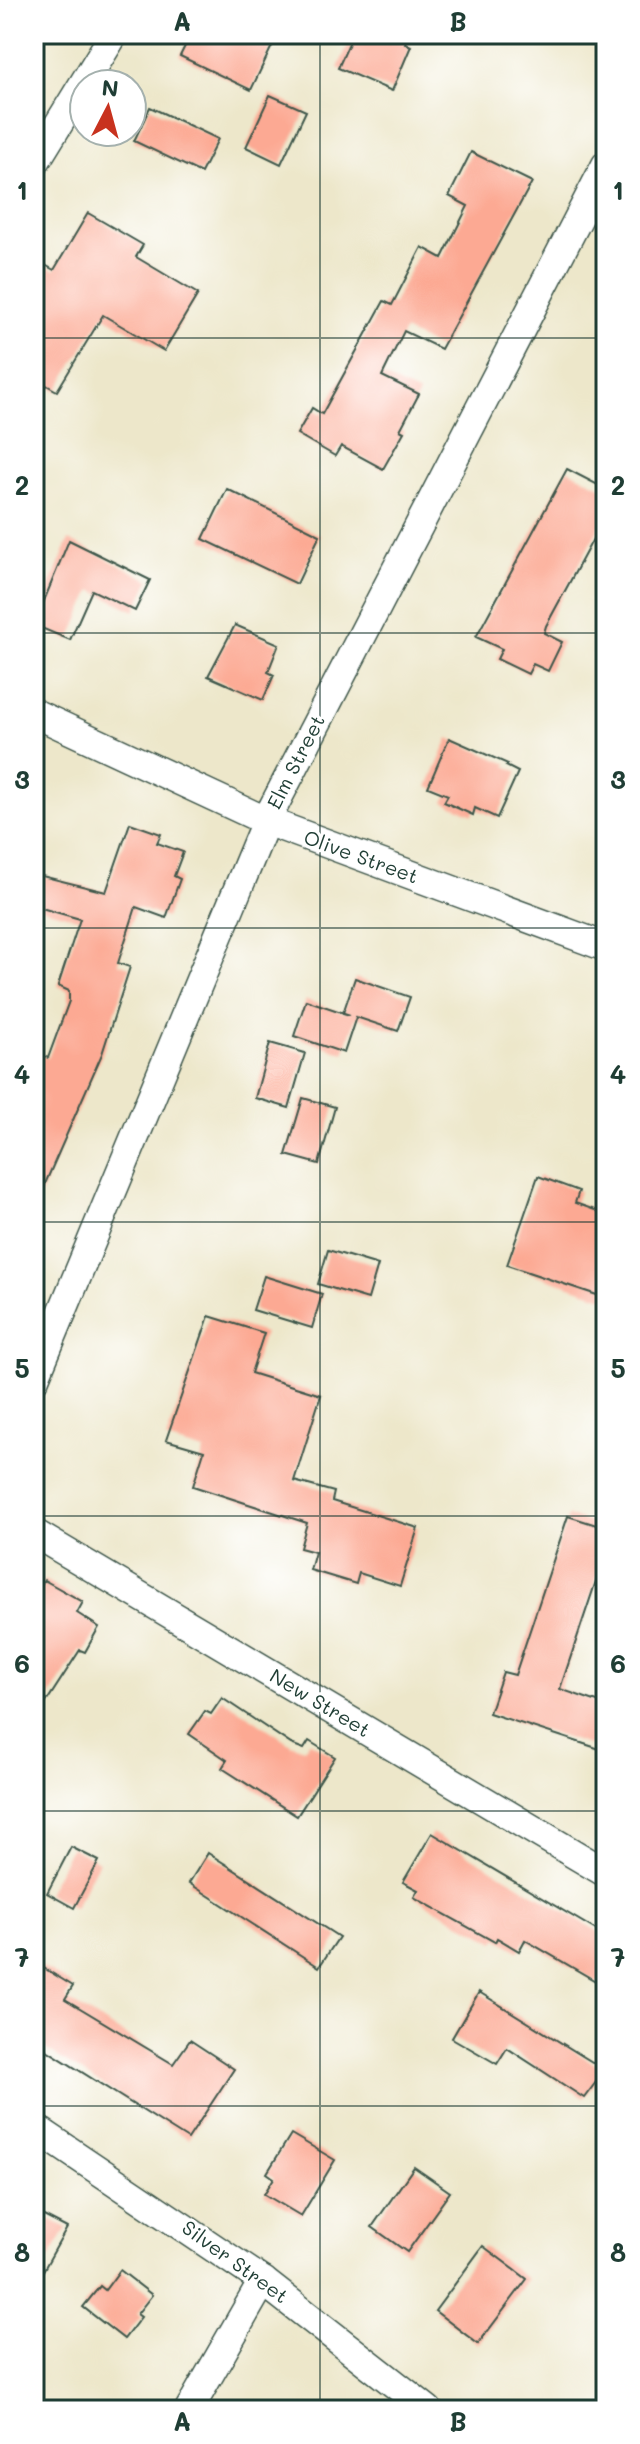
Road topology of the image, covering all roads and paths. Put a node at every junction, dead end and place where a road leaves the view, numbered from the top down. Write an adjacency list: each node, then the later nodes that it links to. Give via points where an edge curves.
1 (114, 34): 2 (street)
2 (34, 164)
3 (606, 165): 5 (street, Elm Street)
4 (34, 713): 5 (street, Olive Street)
5 (266, 821): 6 (street, Olive Street); 7 (street, Elm Street)
6 (606, 947)
7 (34, 1380)
8 (34, 1533): 9 (street, New Street)
9 (606, 1873)
10 (34, 2127): 11 (street, Silver Street)
11 (263, 2281): 12 (street); 13 (street, Silver Street)
12 (189, 2410)
13 (428, 2410)

